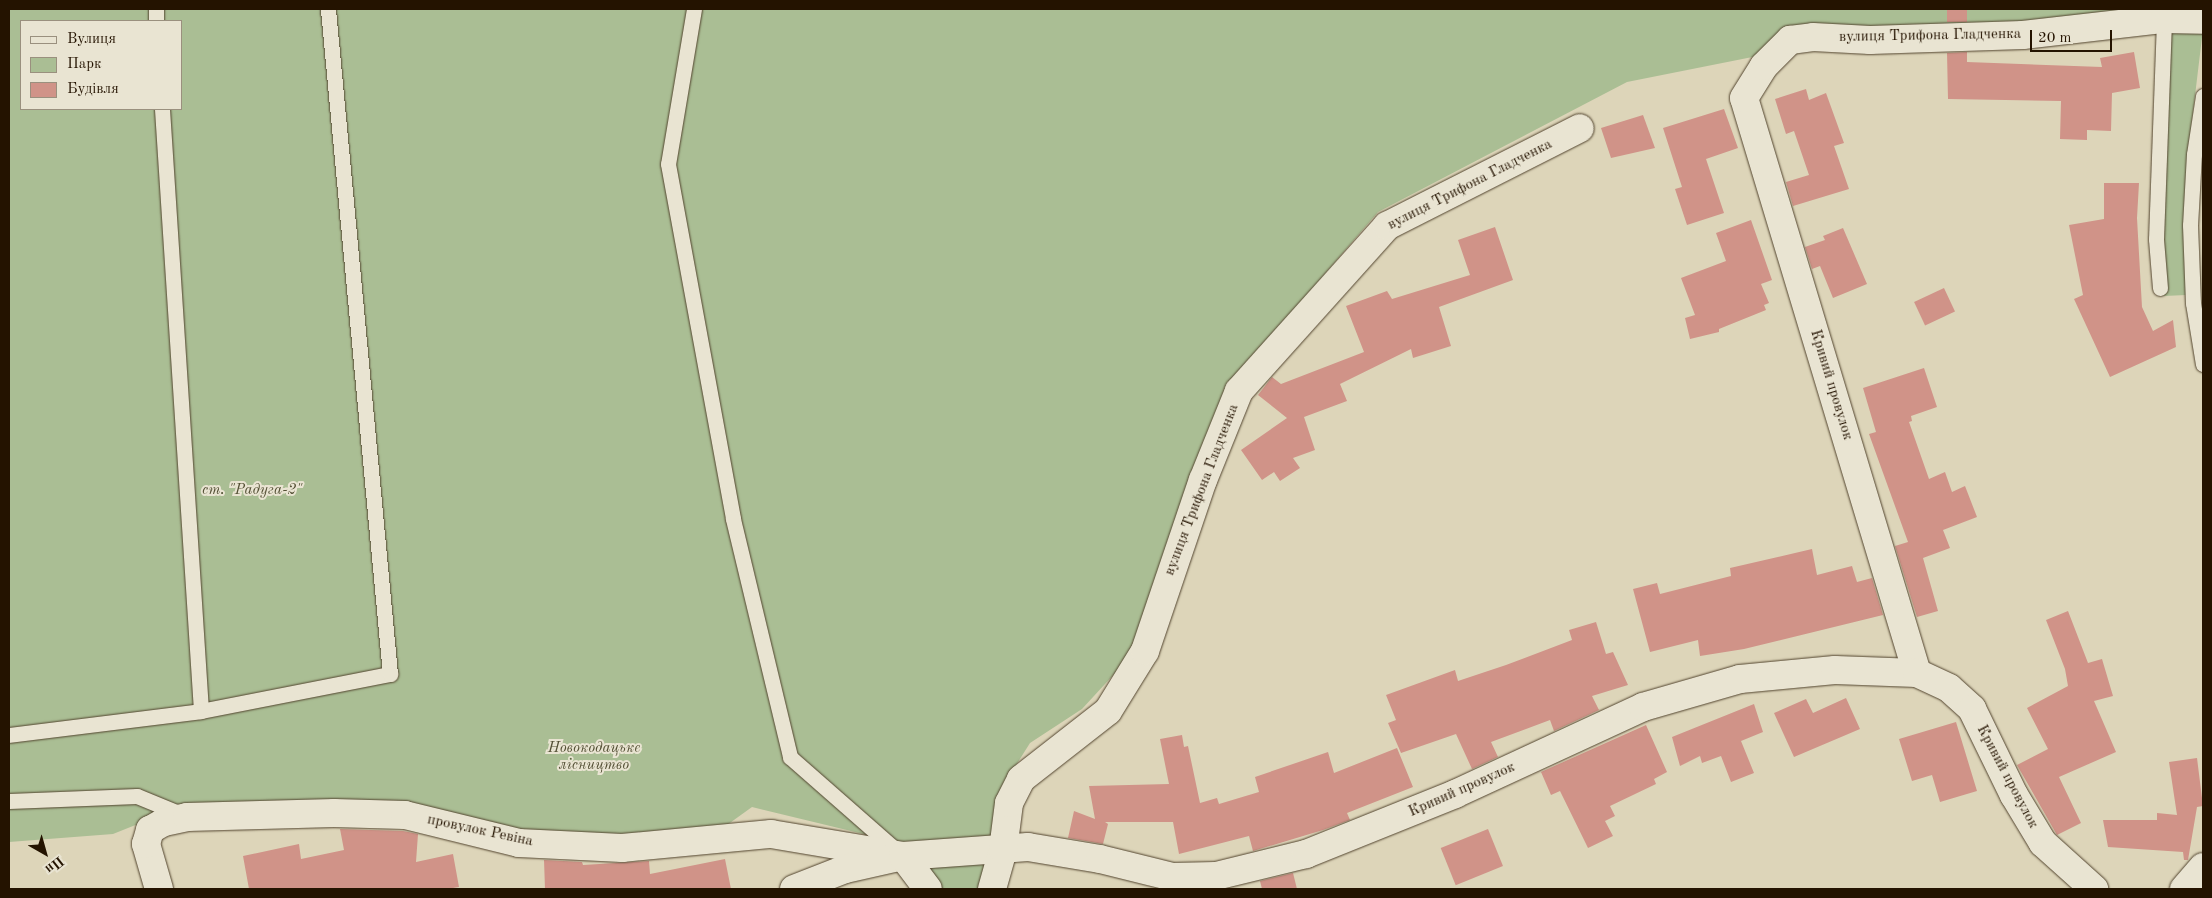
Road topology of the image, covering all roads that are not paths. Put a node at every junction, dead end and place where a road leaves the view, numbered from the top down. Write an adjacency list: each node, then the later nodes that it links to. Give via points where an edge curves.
1 (328, 9): 12 (lane, via 390,674)
2 (694, 9): 17 (lane, via 668,164 733,519 790,757)
3 (2164, 19): 4 (street, вулиця Трифона Гладченка); 6 (street, вулиця Трифона Гладченка, via 2023,35 1870,40 1813,37 1790,40 1764,66); 9 (lane, via 2156,239)
4 (2203, 20)
5 (2203, 96): 10 (lane, via 2194,154 2190,225 2193,303)
6 (1744, 98): 11 (street, Кривий провулок)
7 (162, 110): 12 (lane)
8 (1580, 128): 16 (street, вулиця Трифона Гладченка, via 1387,226 1239,391 1202,480 1145,651 1108,710 1021,779 1010,803)
9 (2160, 288)
10 (2203, 364)
11 (1917, 673): 16 (street, Кривий провулок, via 1835,670 1740,679 1643,707 1455,794 1306,854 1250,870 1216,876 1173,877 1100,859 1028,847); 23 (street, Кривий провулок, via 1949,688 1972,709 2014,795 2043,843)
12 (201, 711): 13 (lane)
13 (9, 735)
14 (9, 801): 15 (lane, via 137,796)
15 (187, 817): 17 (street, провулок Ревіна, via 334,813 404,816 519,843 622,848 771,834); 19 (street, провулок Ревіна, via 164,822 150,830 146,844)
16 (1003, 850): 17 (street, провулок Ревіна); 22 (street, вулиця Трифона Гладченка)
17 (903, 856): 20 (street, провулок Ревіна, via 845,869); 21 (street)
18 (2203, 867): 24 (street)
19 (159, 889)
20 (794, 889)
21 (928, 889)
22 (992, 889)
23 (2094, 889)
24 (2184, 889)

